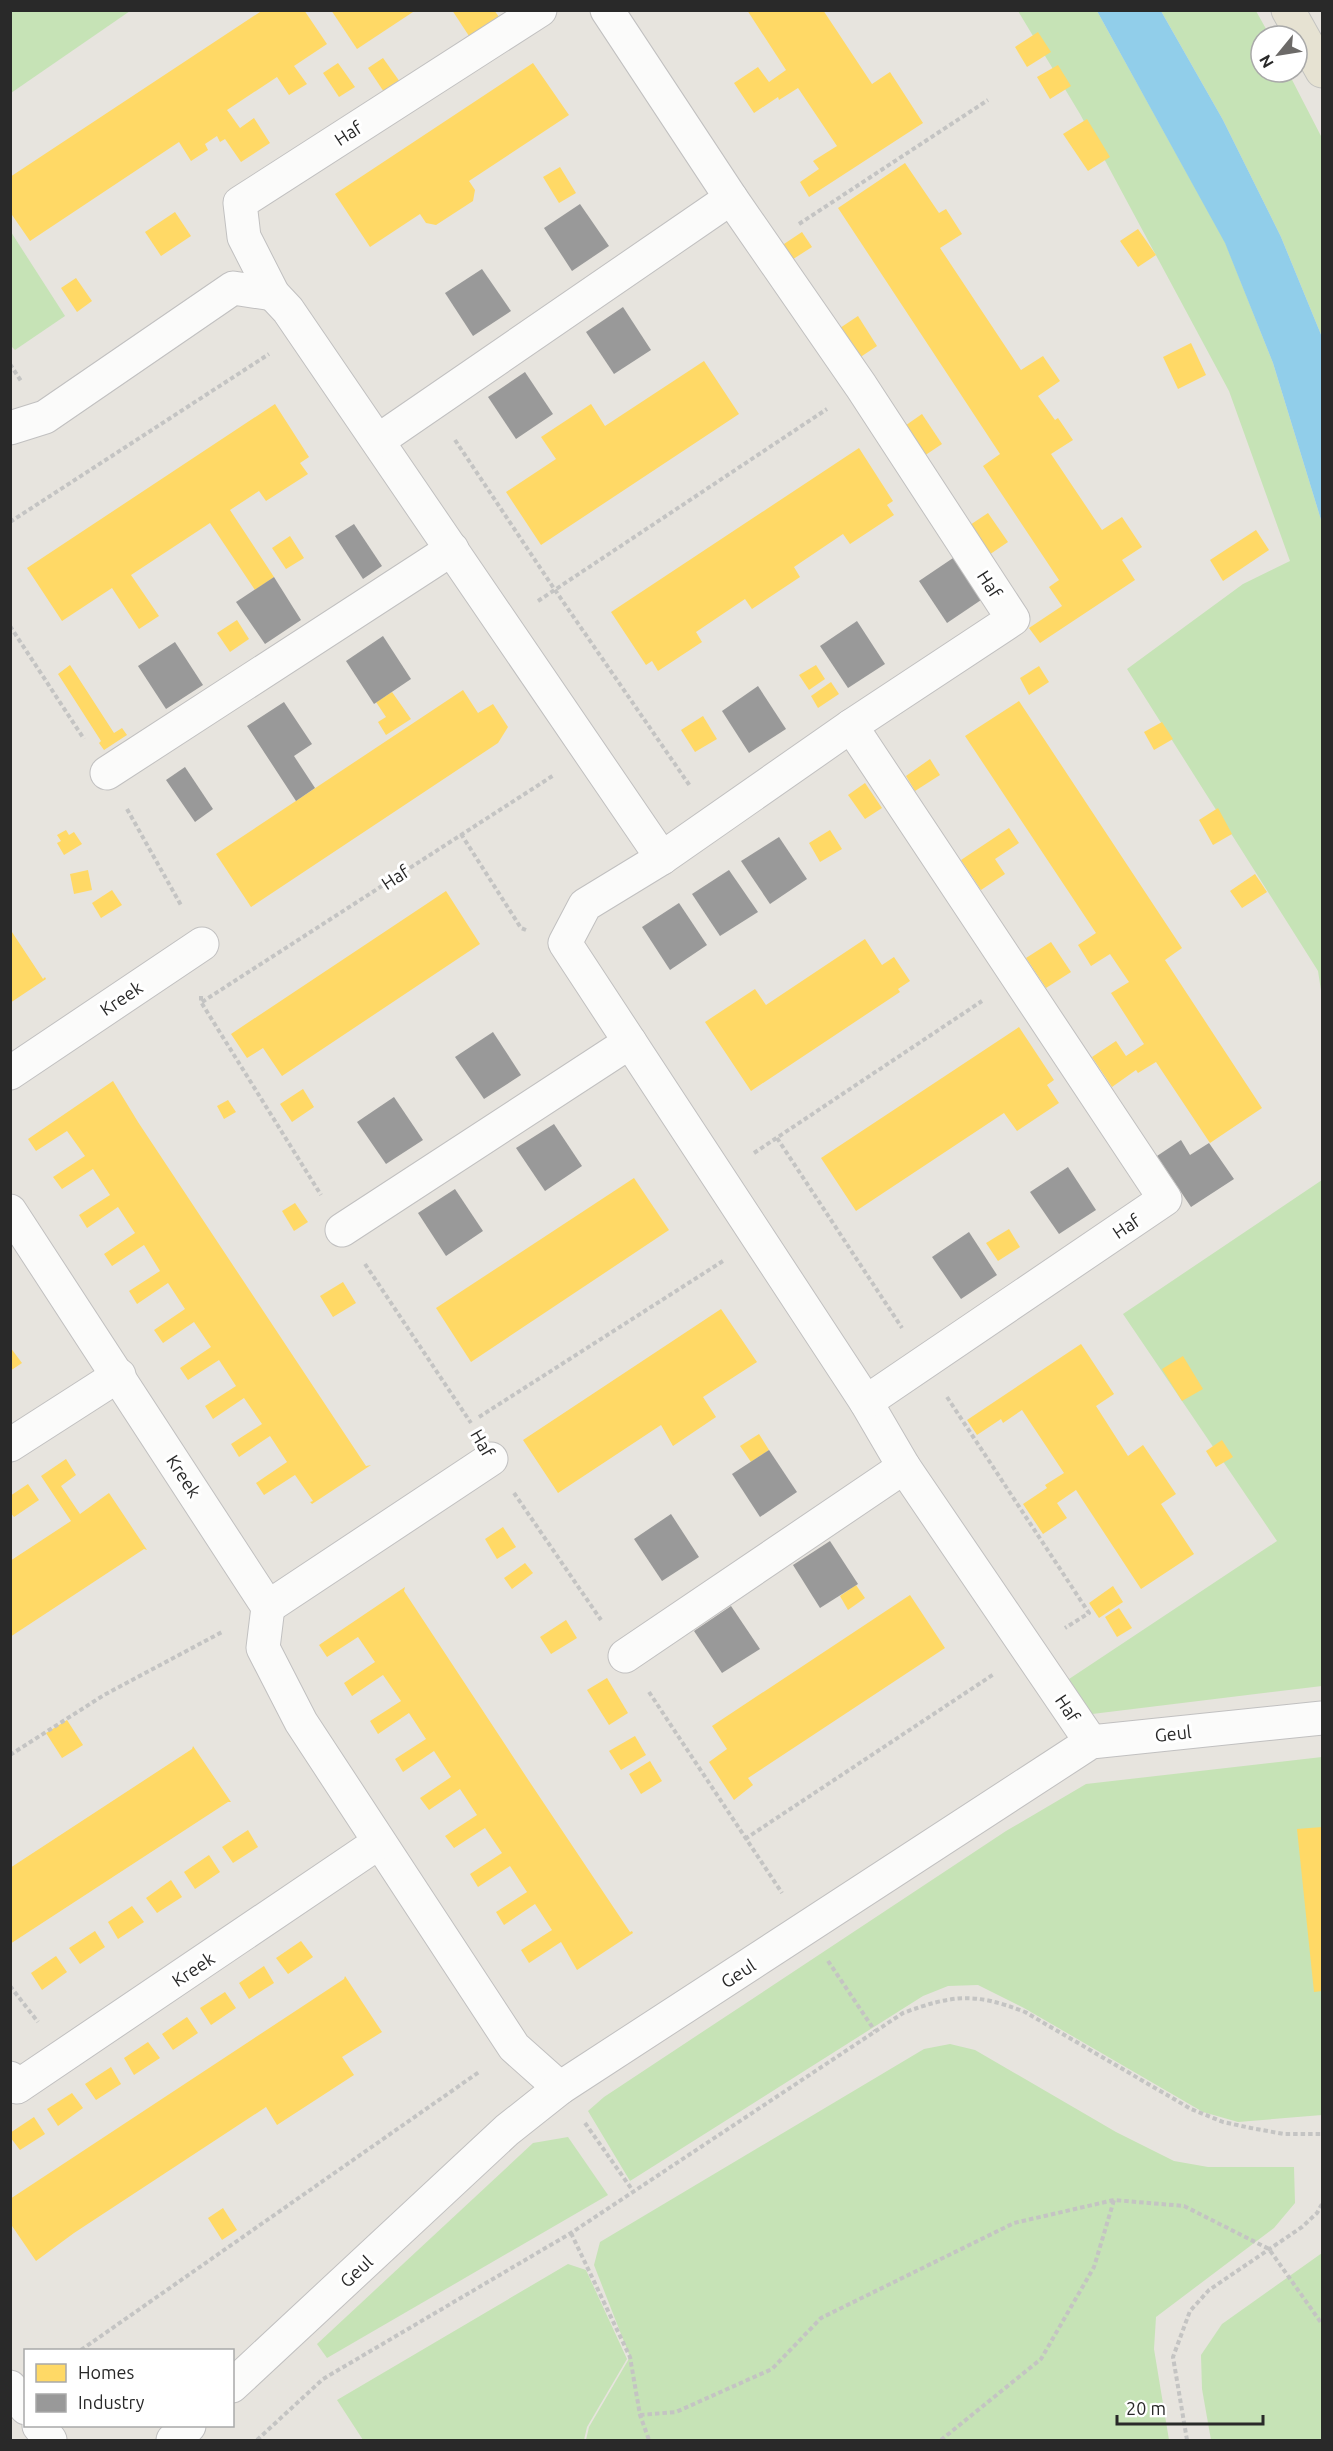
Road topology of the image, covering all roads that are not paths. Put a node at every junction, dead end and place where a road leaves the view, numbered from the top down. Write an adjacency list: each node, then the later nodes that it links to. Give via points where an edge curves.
1 (540, 10): 6 (street, Haf, via 240,203 243,237)
2 (607, 10): 5 (street, Haf)
3 (1288, 10): 4 (main road)
4 (1323, 71)
5 (731, 198): 8 (street); 10 (street, Haf, via 861,386 1012,619)
6 (273, 294): 7 (street, via 233,288 45,417); 8 (street, Haf)
7 (10, 428)
8 (378, 440): 9 (street, Haf)
9 (452, 549): 11 (street); 12 (street, Haf)
10 (851, 726): 12 (street, Haf); 19 (street, Haf, via 1165,1199)
11 (106, 773)
12 (662, 858): 14 (street, Haf, via 585,905 565,943)
13 (202, 944): 15 (street, Kreek)
14 (630, 1042): 17 (street); 19 (street, Haf)
15 (10, 1073)
16 (10, 1211): 18 (street, Kreek)
17 (342, 1230)
18 (118, 1375): 20 (street); 23 (street, Kreek)
19 (866, 1402): 22 (street, Haf)
20 (10, 1445)
21 (491, 1459): 23 (street)
22 (904, 1467): 24 (street); 26 (street, Haf)
23 (268, 1607): 27 (street, via 263,1648 301,1722)
24 (626, 1656)
25 (1323, 1718): 26 (street, Geul)
26 (1091, 1742): 29 (street, Geul)
27 (378, 1843): 28 (street, Kreek, via 17,2087); 29 (street, via 514,2047)
28 (10, 2078)
29 (560, 2088): 30 (street, Geul, via 507,2130)
30 (234, 2384)
31 (40, 2427): 33 (street)
32 (188, 2427): 34 (street)
33 (50, 2440)
34 (173, 2440)

